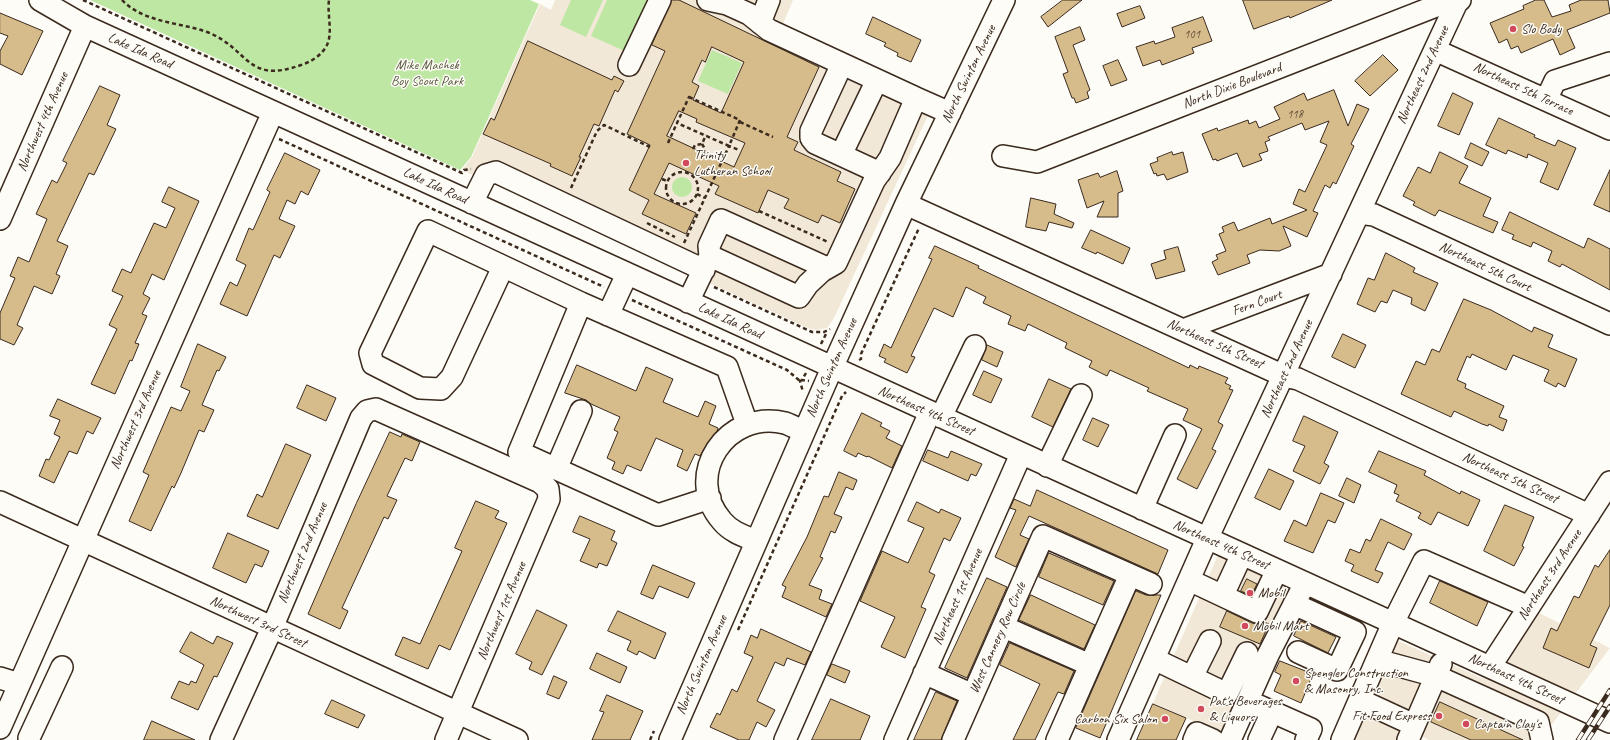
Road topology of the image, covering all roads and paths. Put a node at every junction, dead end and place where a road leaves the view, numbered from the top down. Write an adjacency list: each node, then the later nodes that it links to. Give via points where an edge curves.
1 (40, 0): 11 (street, Lake Ida Road)
2 (83, 0): 37 (path)
3 (122, 0): 4 (path, via 132,9 148,17 216,36 227,42 257,68 272,72 308,62 320,55 327,46 330,34)
4 (329, 0)
5 (660, 0): 15 (street)
6 (769, 0): 10 (street)
7 (1004, 0): 20 (street, North Swinton Avenue)
8 (721, 1): 10 (street, via 749,14)
9 (1459, 1): 12 (street, Northeast 2nd Avenue); 35 (street, North Dixie Boulevard, via 1442,4 1037,162)
10 (760, 23): 14 (street, via 769,30)
11 (85, 26): 19 (street, Lake Ida Road); 51 (street, Northwest 4th Avenue)
12 (1435, 50): 18 (street, Northeast 5th Terrace); 50 (street, Northeast 2nd Avenue)
13 (1610, 63): 18 (street, via 1555,81)
14 (842, 64): 16 (street); 34 (street, via 810,135 815,142)
15 (629, 65)
16 (877, 80): 17 (street); 34 (street)
17 (916, 98): 20 (street); 36 (street, via 890,158)
18 (1546, 100): 23 (street, Northeast 5th Terrace)
19 (273, 112): 24 (street, Northwest 3rd Avenue); 46 (street, Lake Ida Road)
20 (950, 113): 47 (street, North Swinton Avenue)
21 (740, 122): 22 (path, via 689,97); 26 (path); 29 (path)
22 (677, 123): 25 (path); 27 (path)
23 (1610, 129)
24 (264, 132): 60 (path); 89 (street, Northwest 3rd Avenue)
25 (706, 136): 28 (path); 29 (path)
26 (773, 137)
27 (668, 143)
28 (702, 144): 31 (path); 33 (path, via 705,149)
29 (729, 146): 32 (path); 45 (path)
30 (650, 147): 42 (path, via 604,125 597,130)
31 (693, 148)
32 (739, 150)
33 (703, 153)
34 (841, 155): 36 (street)
35 (1003, 156)
36 (880, 172): 56 (street, via 836,263)
37 (462, 173): 38 (path); 38 (path, via 464,170)
38 (479, 175): 46 (street); 57 (street, via 496,172)
39 (662, 178): 40 (path)
40 (667, 181): 44 (path, via 674,174 690,173 697,181); 44 (path, via 666,192 676,203 688,203)
41 (565, 185): 42 (path)
42 (571, 188): 43 (path)
43 (578, 191)
44 (697, 194): 45 (path)
45 (705, 198): 54 (path, via 682,247)
46 (472, 203): 58 (street, Lake Ida Road)
47 (906, 204): 49 (street, Northeast 5th Street); 69 (street, North Swinton Avenue)
48 (759, 211): 56 (path, via 831,244)
49 (926, 213): 66 (street, Northeast 5th Street); 68 (path, via 861,354 861,359)
50 (1359, 213): 59 (street, Northeast 2nd Avenue); 64 (street, Northeast 5th Court, via 1374,216)
51 (0, 219)
52 (642, 220): 53 (path, via 671,234)
53 (677, 240)
54 (679, 245)
55 (503, 267): 55 (street, via 428,231 370,353 373,364 420,388 441,389 452,377); 62 (street)
56 (824, 267): 57 (street, via 799,297); 57 (street, via 721,220 709,246)
57 (704, 269): 61 (street); 65 (path, via 812,332 824,332)
58 (627, 274): 60 (street); 61 (street, Lake Ida Road)
59 (1331, 274): 66 (street, Fern Court); 70 (street, Northeast 2nd Avenue)
60 (618, 294): 63 (street); 71 (path, via 787,370)
61 (688, 302): 69 (street, Lake Ida Road)
62 (581, 303): 63 (street); 82 (street, via 519,452)
63 (608, 315): 77 (street, via 727,367)
64 (1610, 324)
65 (834, 325)
66 (1183, 330): 70 (street, Northeast 5th Street)
67 (975, 346): 76 (street)
68 (858, 360)
69 (832, 368): 76 (street, Northeast 4th Street); 78 (street, North Swinton Avenue)
70 (1284, 376): 87 (street, Northeast 5th Street, via 1298,379); 88 (street, Northeast 2nd Avenue)
71 (800, 381)
72 (846, 392): 103 (path)
73 (1081, 395): 81 (street)
74 (367, 411): 102 (street, Northwest 2nd Avenue, via 360,418); 124 (street, Northwest 1st Avenue, via 376,409 540,482 548,489 549,499)
75 (581, 411): 82 (street)
76 (936, 415): 80 (street, Northeast 4th Street); 133 (street)
77 (747, 424): 78 (street, via 767,421 786,423); 84 (street, via 730,434 717,448 709,466 707,486)
78 (804, 432): 90 (street, North Swinton Avenue)
79 (1175, 435): 86 (street)
80 (1021, 454): 81 (street, Northeast 4th Street); 113 (street, Northeast 1st Avenue)
81 (1047, 466): 86 (street, Northeast 4th Street)
82 (556, 469): 84 (street, via 658,515)
83 (1610, 482): 87 (street, Northeast 3rd Avenue)
84 (710, 498): 90 (street, via 722,522 738,534)
85 (0, 502): 89 (street, Northwest 3rd Street)
86 (1142, 509): 88 (street, Northeast 4th Street)
87 (1589, 515): 99 (street, Northeast 3rd Avenue)
88 (1207, 539): 91 (street, Northeast 4th Street); 94 (street, Northeast 2nd Avenue)
89 (83, 540): 102 (street, Northwest 3rd Street); 116 (street, Northwest 3rd Avenue)
90 (756, 541): 132 (street, North Swinton Avenue)
91 (1242, 554): 92 (street, Northeast 4th Street); 97 (street)
92 (1277, 570): 95 (street, Northeast 4th Street); 97 (street, via 1257,612)
93 (1130, 575): 96 (street); 101 (street, West Cannery Row Circle, via 1043,536); 110 (street)
94 (1189, 580): 97 (street); 108 (street, Northeast 2nd Avenue)
95 (1305, 583): 98 (street); 100 (street, Northeast 4th Street)
96 (1151, 584)
97 (1223, 595)
98 (1294, 604): 106 (street, via 1355,632 1337,670); 121 (street)
99 (1529, 607): 100 (street, via 1424,561); 112 (street, Northeast 3rd Avenue)
100 (1394, 623): 105 (street, Northeast 4th Street); 109 (street)
101 (1004, 627): 110 (street); 119 (street, West Cannery Row Circle)
102 (272, 628): 124 (street, Northwest 3rd Street); 129 (street, Northwest 2nd Avenue)
103 (737, 632)
104 (1210, 641): 115 (street)
105 (1448, 648): 112 (street, Northeast 4th Street); 114 (street)
106 (1298, 652)
107 (1247, 653): 115 (street, via 1227,694)
108 (1154, 659): 115 (street); 137 (street, Northeast 2nd Avenue)
109 (1377, 660): 114 (street); 120 (street)
110 (1090, 665): 136 (street)
111 (62, 667): 118 (street)
112 (1490, 667): 117 (street, Northeast 4th Street)
113 (924, 673): 119 (street); 134 (street, Northeast 1st Avenue)
114 (1436, 676): 122 (street); 127 (street)
115 (1192, 677)
116 (14, 679): 118 (street); 126 (street, Northwest 3rd Avenue)
117 (1517, 680): 122 (street); 125 (street, Northeast 4th Street)
118 (52, 688): 128 (street)
119 (973, 695): 135 (street, West Cannery Row Circle)
120 (1360, 700): 127 (street); 143 (street)
121 (1248, 701): 123 (street); 140 (street)
122 (1504, 707): 144 (street, via 1538,722)
123 (1272, 712): 141 (street); 142 (street, via 1311,729)
124 (458, 713): 130 (street, Northwest 1st Avenue); 131 (street, Northwest 3rd Street)
125 (1610, 722)
126 (0, 728)
127 (1411, 736)
128 (29, 738)
129 (221, 740)
130 (446, 740)
131 (517, 740)
132 (670, 740)
133 (785, 740)
134 (894, 740)
135 (953, 740)
136 (1057, 740)
137 (1118, 740)
138 (1194, 740): 139 (street, via 1197,733)
139 (1213, 740)
140 (1230, 740)
141 (1259, 740)
142 (1306, 740)
143 (1342, 740)
144 (1542, 740)

